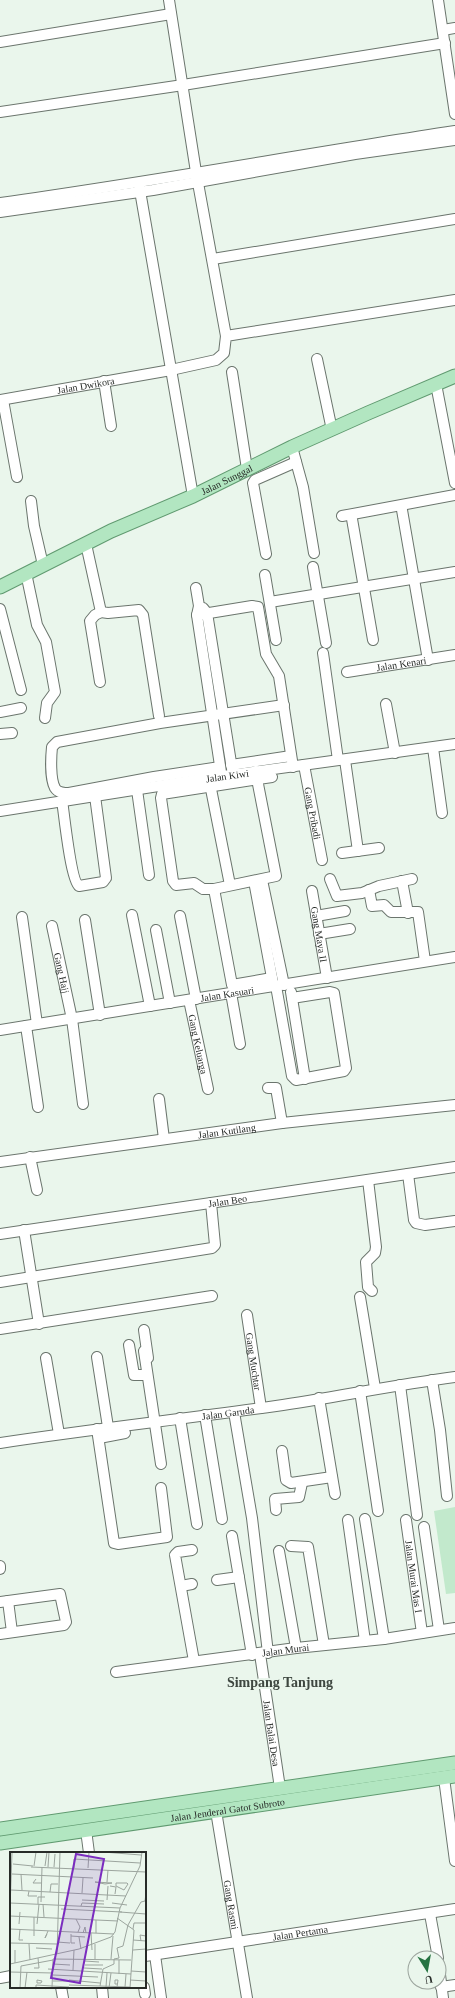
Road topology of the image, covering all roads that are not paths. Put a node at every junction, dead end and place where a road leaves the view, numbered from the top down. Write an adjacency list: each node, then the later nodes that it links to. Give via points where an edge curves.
1 (170, 0): 3 (street)
2 (438, 0): 5 (street)
3 (171, 14): 6 (street); 9 (street)
4 (455, 28): 5 (street)
5 (443, 30): 7 (street)
6 (0, 42)
7 (445, 42): 8 (street); 9 (street)
8 (453, 82): 11 (street)
9 (183, 86): 10 (street); 15 (street)
10 (0, 112)
11 (455, 114)
12 (455, 131): 14 (street)
13 (455, 140): 14 (street)
14 (354, 150): 15 (street)
15 (197, 177): 16 (street); 21 (street)
16 (140, 187): 18 (street); 25 (street)
17 (0, 203): 18 (street)
18 (27, 203): 19 (street)
19 (0, 212)
20 (455, 218): 21 (street)
21 (213, 258): 23 (street)
22 (455, 300): 23 (street)
23 (226, 336): 25 (street, Jalan Dwikora, via 221,358)
24 (317, 359): 32 (street)
25 (171, 370): 28 (street, Jalan Dwikora); 39 (street)
26 (232, 372): 35 (street)
27 (455, 376): 29 (main road, Jalan Sunggal)
28 (104, 381): 30 (street, Jalan Dwikora); 31 (street)
29 (436, 384): 32 (main road, Jalan Sunggal); 37 (street)
30 (2, 400): 36 (street)
31 (111, 426)
32 (332, 430): 33 (main road, Jalan Sunggal)
33 (292, 447): 34 (street); 35 (main road, Jalan Sunggal)
34 (296, 462): 43 (street, via 303,487); 44 (street, via 253,483)
35 (247, 469): 39 (main road, Jalan Sunggal)
36 (17, 477)
37 (455, 483)
38 (455, 495): 53 (street, via 347,518)
39 (193, 496): 42 (main road, Jalan Sunggal)
40 (31, 501): 45 (street)
41 (402, 510): 50 (street)
42 (86, 544): 45 (main road, Jalan Sunggal); 57 (street)
43 (314, 553)
44 (266, 554)
45 (43, 565): 48 (main road, Jalan Sunggal)
46 (313, 567): 54 (street)
47 (455, 572): 50 (street)
48 (26, 573): 51 (main road, Jalan Sunggal); 75 (street, via 37,625 46,642 55,692 47,703)
49 (266, 575): 55 (street)
50 (414, 580): 53 (street); 64 (street)
51 (0, 587)
52 (196, 588): 58 (street)
53 (364, 588): 54 (street); 60 (street)
54 (317, 595): 55 (street); 61 (street)
55 (270, 602): 59 (street)
56 (0, 609): 67 (street)
57 (101, 612): 66 (street, via 90,620); 74 (street, via 139,610 143,615)
58 (201, 612): 69 (street, via 258,607 266,654 278,672); 72 (street); 73 (street)
59 (276, 640)
60 (373, 640)
61 (326, 643)
62 (322, 653): 82 (street)
63 (455, 655): 64 (street, Jalan Kenari)
64 (428, 660): 65 (street, Jalan Kenari)
65 (347, 672)
66 (100, 682)
67 (21, 690)
68 (386, 704): 80 (street)
69 (284, 705): 72 (street); 81 (street)
70 (21, 708): 71 (street)
71 (0, 712)
72 (223, 714): 73 (street); 85 (street)
73 (212, 715): 86 (street); 86 (street, via 57,742 52,747 52,774 55,788 69,793 154,777)
74 (159, 716)
75 (45, 718)
76 (12, 733): 77 (street)
77 (0, 734)
78 (455, 744): 79 (street, Jalan Kiwi)
79 (433, 748): 80 (street, Jalan Kiwi); 94 (street)
80 (395, 753): 82 (street, Jalan Kiwi)
81 (291, 756): 84 (street); 85 (street)
82 (342, 760): 83 (street, Jalan Kiwi); 96 (street)
83 (304, 765): 84 (street, Jalan Kiwi); 98 (street, Gang Pribadi)
84 (293, 767): 87 (street, Jalan Kiwi)
85 (232, 770): 86 (street, Jalan Kiwi); 87 (street, Jalan Kiwi)
86 (221, 771): 89 (street, Jalan Kiwi)
87 (257, 775): 88 (street); 89 (street); 101 (street, via 276,876)
88 (272, 777)
89 (210, 782): 90 (street, Jalan Kiwi); 102 (street); 103 (street, via 162,794 161,798 173,881 176,885 194,883 204,889)
90 (137, 790): 91 (street, Jalan Kiwi); 99 (street)
91 (95, 796): 92 (street, Jalan Kiwi); 92 (street, via 106,878 103,882 79,886 76,883 71,859)
92 (62, 800): 93 (street, Jalan Kiwi)
93 (0, 811)
94 (442, 813)
95 (380, 848): 96 (street)
96 (358, 851): 97 (street)
97 (342, 853)
98 (322, 860)
99 (149, 874)
100 (330, 879): 104 (street, via 336,896)
101 (258, 880): 102 (street); 120 (street)
102 (230, 885): 103 (street)
103 (214, 889): 120 (street, via 232,985)
104 (369, 890): 107 (street, via 372,906 384,905 391,912); 107 (street, via 407,880)
105 (312, 891): 110 (street, Gang Maya II)
106 (345, 911): 110 (street)
107 (408, 913): 118 (street, via 418,912)
108 (132, 915): 125 (street)
109 (180, 916): 123 (street, Gang Keluarga)
110 (316, 916): 116 (street, Gang Maya II)
111 (22, 917): 128 (street)
112 (85, 920): 126 (street)
113 (52, 926): 127 (street, Gang Hajj)
114 (350, 929): 116 (street)
115 (156, 930): 124 (street)
116 (320, 934): 119 (street, Gang Maya II)
117 (455, 957): 118 (street, Jalan Kasuari)
118 (425, 961): 119 (street, Jalan Kasuari)
119 (327, 978): 120 (street, Jalan Kasuari)
120 (279, 984): 121 (street, Jalan Kasuari); 122 (street); 132 (street, via 292,1076 296,1080)
121 (231, 993): 123 (street, Jalan Kasuari); 131 (street)
122 (292, 998): 132 (street); 132 (street, via 330,992 334,994 345,1070)
123 (192, 999): 124 (street, Jalan Kasuari); 134 (street, Gang Keluarga)
124 (170, 1003): 125 (street, Jalan Kasuari)
125 (150, 1006): 126 (street, Jalan Kasuari)
126 (100, 1015): 127 (street, Jalan Kasuari)
127 (72, 1019): 128 (street, Jalan Kasuari); 136 (street, Gang Hajj)
128 (37, 1024): 129 (street, Jalan Kasuari)
129 (26, 1026): 130 (street, Jalan Kasuari); 138 (street)
130 (0, 1030)
131 (240, 1044)
132 (305, 1079)
133 (268, 1088): 139 (street, via 276,1088)
134 (208, 1089)
135 (159, 1099): 140 (street)
136 (83, 1104)
137 (455, 1105): 139 (street, Jalan Kutilang)
138 (38, 1107)
139 (282, 1123): 140 (street, Jalan Kutilang)
140 (164, 1139): 141 (street, Jalan Kutilang)
141 (30, 1157): 142 (street, Jalan Kutilang); 146 (street)
142 (0, 1162)
143 (455, 1167): 144 (street, Jalan Beo)
144 (408, 1174): 145 (street, Jalan Beo); 148 (street, via 416,1223 425,1225)
145 (368, 1180): 147 (street, Jalan Beo); 153 (street, via 376,1247 375,1253 366,1262 368,1287)
146 (37, 1190)
147 (211, 1203): 149 (street, Jalan Beo); 151 (street, via 213,1248)
148 (455, 1221)
149 (24, 1230): 150 (street, Jalan Beo); 151 (street)
150 (0, 1234)
151 (32, 1277): 152 (street); 157 (street)
152 (0, 1282)
153 (372, 1290)
154 (212, 1296): 157 (street)
155 (360, 1297): 168 (street)
156 (247, 1315): 171 (street, Gang Muchtar)
157 (39, 1324): 158 (street)
158 (0, 1329)
159 (144, 1330): 175 (street)
160 (129, 1345): 164 (street, via 134,1375)
161 (144, 1351): 164 (street)
162 (97, 1357): 176 (street)
163 (46, 1358): 179 (street)
164 (147, 1375): 175 (street)
165 (455, 1377): 166 (street, Jalan Garuda)
166 (432, 1380): 167 (street, Jalan Garuda); 187 (street)
167 (400, 1385): 168 (street, Jalan Garuda); 190 (street)
168 (375, 1388): 169 (street, Jalan Garuda)
169 (360, 1391): 170 (street, Jalan Garuda); 189 (street)
170 (318, 1398): 171 (street, Jalan Garuda); 183 (street)
171 (261, 1408): 172 (street, Jalan Garuda)
172 (234, 1412): 173 (street, Jalan Garuda); 217 (street, via 252,1518)
173 (205, 1416): 174 (street, Jalan Garuda); 191 (street)
174 (180, 1418): 175 (street, Jalan Garuda); 195 (street)
175 (156, 1421): 176 (street, Jalan Garuda); 182 (street)
176 (108, 1427): 177 (street, Jalan Garuda)
177 (98, 1433): 178 (street); 179 (street, Jalan Garuda); 185 (street, via 114,1543 167,1537)
178 (125, 1433)
179 (59, 1434): 180 (street, Jalan Garuda)
180 (0, 1443)
181 (282, 1451): 184 (street, via 286,1480 291,1483)
182 (161, 1464)
183 (332, 1477): 184 (street); 186 (street)
184 (302, 1483): 188 (street, via 299,1497 275,1499)
185 (161, 1488)
186 (335, 1494)
187 (447, 1496)
188 (276, 1510)
189 (378, 1511)
190 (417, 1515)
191 (222, 1518)
192 (365, 1519): 213 (street)
193 (348, 1520): 214 (street)
194 (406, 1520): 212 (street, Jalan Murai Mas I)
195 (197, 1524)
196 (424, 1527): 209 (street)
197 (232, 1536): 203 (street)
198 (291, 1546): 215 (street, via 308,1547)
199 (192, 1550): 206 (street, via 175,1554)
200 (279, 1551): 216 (street)
201 (0, 1566): 202 (street)
202 (0, 1570)
203 (239, 1577): 204 (street); 217 (street)
204 (217, 1580)
205 (192, 1584): 206 (street)
206 (181, 1586): 218 (street)
207 (4, 1602): 210 (street); 210 (street, via 60,1594 66,1621 64,1625)
208 (455, 1628): 209 (street, Jalan Murai)
209 (439, 1630): 212 (street, Jalan Murai)
210 (12, 1632): 211 (street)
211 (0, 1634)
212 (422, 1634): 213 (street, Jalan Murai)
213 (384, 1639): 214 (street, Jalan Murai)
214 (365, 1641): 215 (street, Jalan Murai)
215 (324, 1645): 216 (street, Jalan Murai)
216 (296, 1648): 217 (street, Jalan Murai)
217 (260, 1654): 218 (street, Jalan Murai); 223 (street, Jalan Balai Desa)
218 (194, 1662): 219 (street, Jalan Murai)
219 (116, 1672)
220 (455, 1763): 221 (main road, Jalan Jenderal Gatot Subroto)
221 (433, 1766): 222 (main road); 223 (main road, Jalan Jenderal Gatot Subroto)
222 (445, 1778): 224 (main road, Jalan Jenderal Gatot Subroto); 229 (street)
223 (280, 1788): 225 (main road, Jalan Jenderal Gatot Subroto)
224 (216, 1811): 226 (main road, Jalan Jenderal Gatot Subroto); 232 (street, Gang Rasmi)
225 (0, 1829)
226 (86, 1830): 227 (main road, Jalan Jenderal Gatot Subroto); 228 (street)
227 (0, 1843)
228 (88, 1852)
229 (455, 1862)
230 (455, 1909): 231 (street, Jalan Pertama)
231 (430, 1914): 232 (street, Jalan Pertama); 233 (street)
232 (238, 1943): 234 (street, Jalan Pertama); 243 (street, Gang Rasmi)
233 (437, 1950)
234 (156, 1955): 235 (street, Jalan Pertama); 242 (street)
235 (146, 1956)
236 (10, 1976): 237 (street)
237 (0, 1978)
238 (61, 1988): 240 (street)
239 (102, 1988): 241 (street)
240 (63, 1998)
241 (103, 1998)
242 (161, 1998)
243 (247, 1998)

